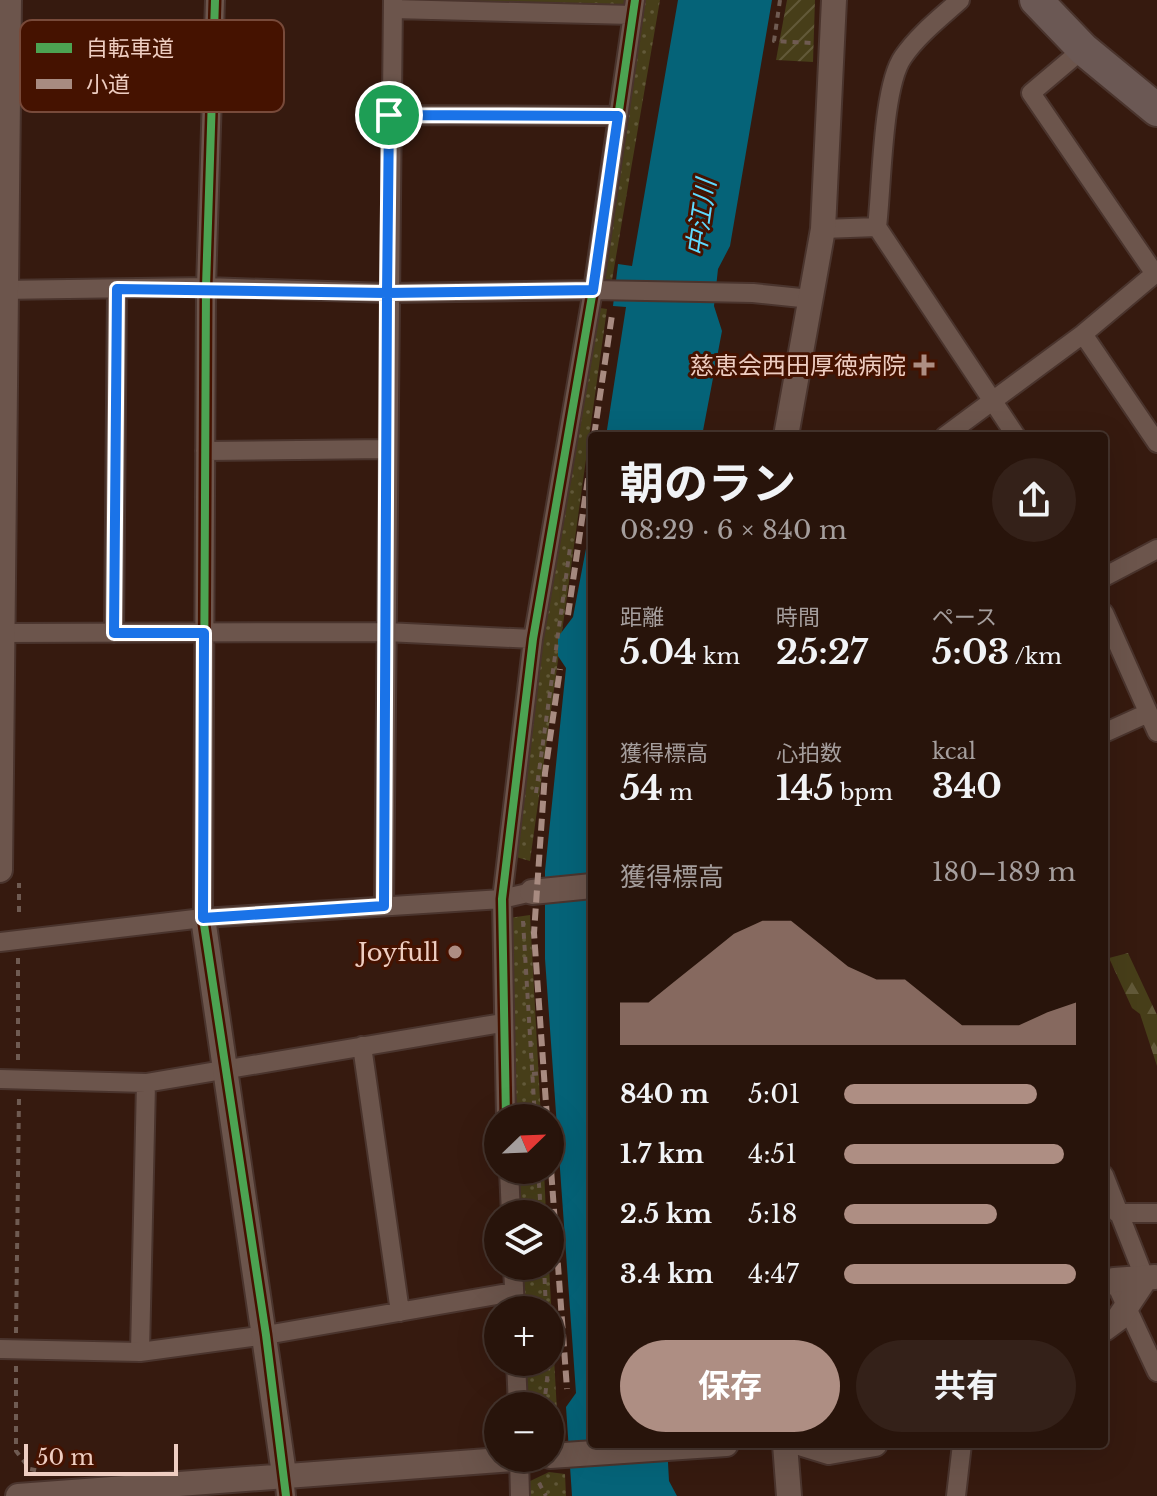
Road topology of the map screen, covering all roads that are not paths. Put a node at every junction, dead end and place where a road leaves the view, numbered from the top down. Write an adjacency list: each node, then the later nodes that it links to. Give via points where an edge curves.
1 (9, 0): 19 (street)
2 (215, 0): 8 (street)
3 (834, 0): 15 (street)
4 (960, 0): 14 (street, via 901,58 891,83)
5 (393, 4): 7 (street); 12 (street)
6 (1044, 4): 9 (highway)
7 (634, 7): 13 (street)
8 (214, 20)
9 (1083, 49): 10 (highway); 16 (street, via 1031,93)
10 (1153, 99)
11 (211, 112): 17 (street)
12 (389, 115): 13 (street); 21 (street)
13 (618, 116): 20 (street)
14 (877, 227): 15 (street); 24 (street)
15 (823, 229): 22 (street)
16 (1156, 273): 23 (street)
17 (206, 287): 18 (street); 21 (street); 30 (street)
18 (117, 289): 19 (street); 36 (street)
19 (2, 290): 35 (street)
20 (599, 291): 21 (street); 22 (street); 38 (street)
21 (387, 293): 29 (street)
22 (811, 299): 25 (street)
23 (1083, 334): 24 (street); 28 (street)
24 (996, 401): 26 (street); 27 (street)
25 (787, 432)
26 (951, 432)
27 (1014, 432)
28 (1157, 443)
29 (387, 449): 30 (street); 34 (street)
30 (205, 451): 37 (street)
31 (1157, 549): 32 (street)
32 (1108, 575)
33 (1108, 622): 39 (street)
34 (386, 632): 37 (street); 38 (street); 46 (street)
35 (2, 633): 36 (street); 42 (street)
36 (114, 633): 37 (street)
37 (204, 633): 47 (street)
38 (533, 639): 45 (street)
39 (1148, 713): 40 (street); 41 (street)
40 (1108, 731)
41 (1157, 732)
42 (0, 870)
43 (588, 886): 44 (street)
44 (527, 893): 45 (street)
45 (502, 899): 46 (street); 49 (street)
46 (384, 906): 47 (street)
47 (203, 918): 48 (street); 51 (street)
48 (0, 942)
49 (502, 1023): 50 (street); 54 (street)
50 (362, 1046): 51 (street); 62 (street)
51 (225, 1067): 53 (street); 64 (street)
52 (9, 1079): 53 (street)
53 (146, 1083): 66 (street)
54 (505, 1104)
55 (1108, 1187): 56 (street)
56 (1117, 1213): 57 (street); 58 (street)
57 (1157, 1213)
58 (1151, 1278): 59 (street); 61 (street)
59 (1109, 1282): 61 (street)
60 (484, 1304): 62 (street)
61 (1128, 1307): 63 (street); 67 (street)
62 (400, 1312): 64 (street)
63 (1108, 1325)
64 (266, 1335): 66 (street); 76 (street)
65 (8, 1349): 66 (street)
66 (140, 1352)
67 (1157, 1372)
68 (669, 1448): 73 (street)
69 (785, 1448): 79 (street)
70 (816, 1448): 71 (street)
71 (852, 1448)
72 (962, 1448): 80 (street)
73 (564, 1455)
74 (484, 1462): 76 (street)
75 (519, 1472): 78 (street)
76 (285, 1485): 77 (street)
77 (18, 1496)
78 (520, 1496)
79 (789, 1496)
80 (956, 1496)

